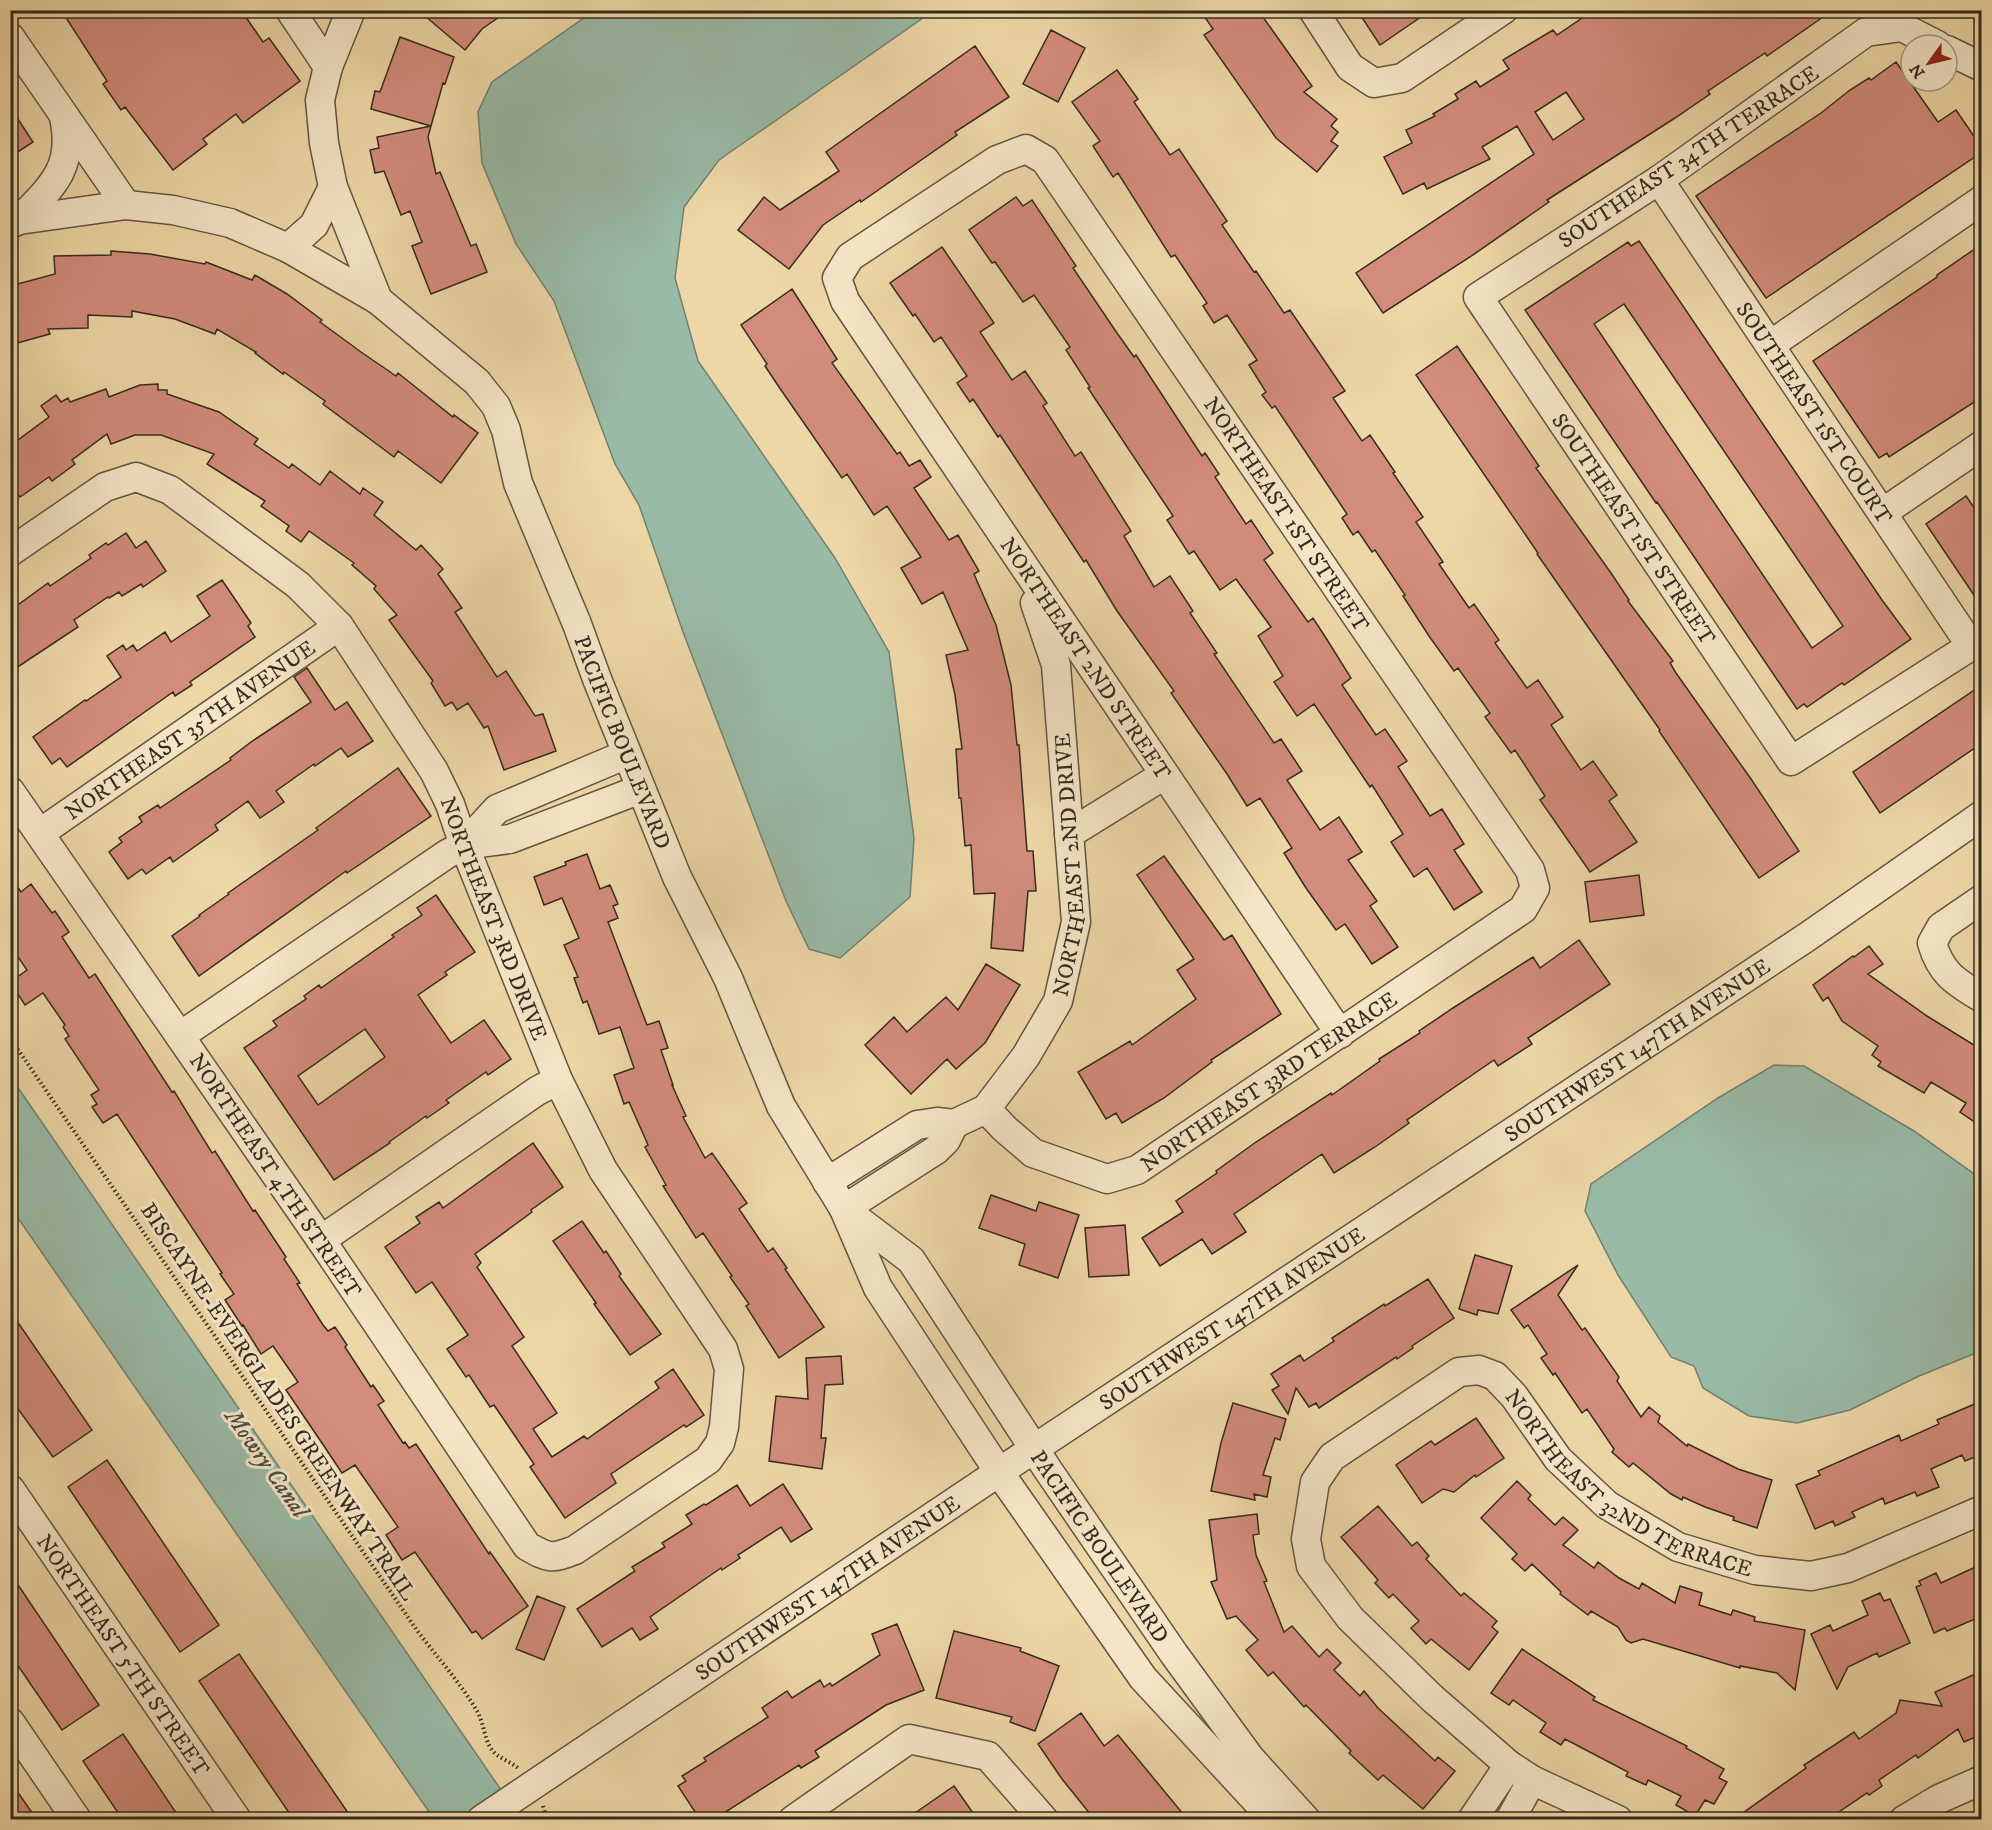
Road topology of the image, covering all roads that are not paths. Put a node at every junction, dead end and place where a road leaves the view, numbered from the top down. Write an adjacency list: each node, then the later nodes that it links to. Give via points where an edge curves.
1 (290, 10): 8 (street)
2 (351, 10): 8 (street)
3 (1313, 10): 4 (street, via 1350,67 1374,82 1402,78)
4 (1503, 10)
5 (1914, 33): 11 (street, SOUTHEAST 34TH TERRACE, via 1902,27 1866,32)
6 (10, 37): 10 (street)
7 (1959, 56): 9 (street)
8 (328, 68): 12 (street, via 320,100)
9 (1982, 68)
10 (64, 115): 14 (street); 15 (street, via 68,136 64,164 58,177)
11 (1659, 180): 18 (street, SOUTHEAST 34TH TERRACE); 20 (street, SOUTHEAST 1ST COURT)
12 (333, 187): 16 (street, via 314,225); 19 (street)
13 (1982, 200): 20 (street)
14 (126, 206): 15 (street, PACIFIC BOULEVARD); 16 (street, PACIFIC BOULEVARD, via 173,210 230,224)
15 (15, 222)
16 (288, 248): 19 (street, PACIFIC BOULEVARD)
17 (837, 278): 24 (street, NORTHEAST 2ND STREET, via 844,301); 35 (street, NORTHEAST 1ST STREET, via 850,257 997,160 1026,149 1045,160 1530,870)
18 (1478, 297): 26 (street, SOUTHEAST 1ST STREET, via 1791,761)
19 (378, 300): 27 (street, PACIFIC BOULEVARD, via 477,382 496,406 506,430 518,483)
20 (1770, 345): 22 (street, SOUTHEAST 1ST COURT)
21 (1982, 445): 22 (street)
22 (1882, 513): 26 (street, SOUTHEAST 1ST COURT)
23 (10, 552): 25 (street, NORTHEAST 3RD DRIVE, via 105,487 136,477 170,490 298,585)
24 (1023, 567): 28 (street, NORTHEAST 2ND STREET); 33 (street, NORTHEAST 2ND DRIVE, via 1056,665)
25 (339, 626): 32 (street, NORTHEAST 35TH AVENUE); 34 (street, NORTHEAST 3RD DRIVE, via 434,771)
26 (1976, 642)
27 (627, 754): 29 (street, PACIFIC BOULEVARD); 34 (street, via 496,809)
28 (1164, 775): 33 (street); 38 (street, NORTHEAST 2ND STREET)
29 (641, 789): 34 (street, via 510,839); 43 (street, PACIFIC BOULEVARD, via 677,878 728,978 781,1106)
30 (10, 790): 32 (street, NORTHEAST 4TH STREET)
31 (1982, 814): 48 (street, SOUTHWEST 147TH AVENUE, via 1807,937)
32 (40, 833): 39 (street, NORTHEAST 4TH STREET)
33 (1069, 834): 41 (street, NORTHEAST 2ND DRIVE, via 1076,922 1058,1001 1026,1056)
34 (464, 845): 39 (street); 40 (street, NORTHEAST 3RD DRIVE)
35 (1535, 888): 38 (street, NORTHEAST 33RD TERRACE, via 1523,909)
36 (1982, 899): 37 (street, via 1941,927 1932,943 1937,960 1953,980)
37 (1982, 999)
38 (1340, 1035): 41 (street, NORTHEAST 33RD TERRACE, via 1137,1170 1107,1179 1034,1153)
39 (180, 1036): 45 (street, NORTHEAST 4TH STREET)
40 (558, 1080): 45 (street); 52 (street, NORTHEAST 3RD DRIVE, via 603,1170 723,1348 729,1369 724,1428 720,1443 708,1460 575,1550 555,1557)
41 (986, 1109): 42 (street, NORTHEAST 2ND DRIVE)
42 (954, 1124): 43 (street, NORTHEAST 2ND DRIVE, via 916,1125); 44 (street, via 936,1150)
43 (827, 1182): 44 (street, PACIFIC BOULEVARD)
44 (844, 1209): 46 (street, PACIFIC BOULEVARD); 47 (street, PACIFIC BOULEVARD)
45 (321, 1240): 52 (street, NORTHEAST 4TH STREET, via 527,1546)
46 (911, 1260): 47 (street, via 894,1268); 48 (street, PACIFIC BOULEVARD)
47 (878, 1288): 49 (street, PACIFIC BOULEVARD)
48 (1035, 1449): 49 (street, SOUTHWEST 147TH AVENUE); 63 (street, PACIFIC BOULEVARD, via 1181,1664 1250,1758)
49 (999, 1472): 59 (street, SOUTHWEST 147TH AVENUE, via 522,1785); 62 (street, PACIFIC BOULEVARD, via 1143,1678 1264,1809)
50 (10, 1489): 58 (street, NORTHEAST 5TH STREET)
51 (1982, 1510): 54 (street, NORTHEAST 32ND TERRACE, via 1848,1568 1811,1576 1755,1570 1678,1546 1606,1504 1558,1459 1514,1395 1495,1376 1479,1370 1459,1372 1332,1458 1315,1482 1306,1539 1311,1566 1350,1618 1432,1698)
52 (544, 1555)
53 (10, 1722): 57 (street)
54 (1521, 1772): 56 (street); 64 (street); 65 (street)
55 (1982, 1780): 66 (street)
56 (1477, 1818)
57 (77, 1820)
58 (237, 1820)
59 (481, 1820)
60 (792, 1820): 61 (street, via 909,1738 988,1756)
61 (1044, 1820)
62 (1281, 1820)
63 (1306, 1820)
64 (1510, 1820)
65 (1618, 1820)
66 (1904, 1820)

